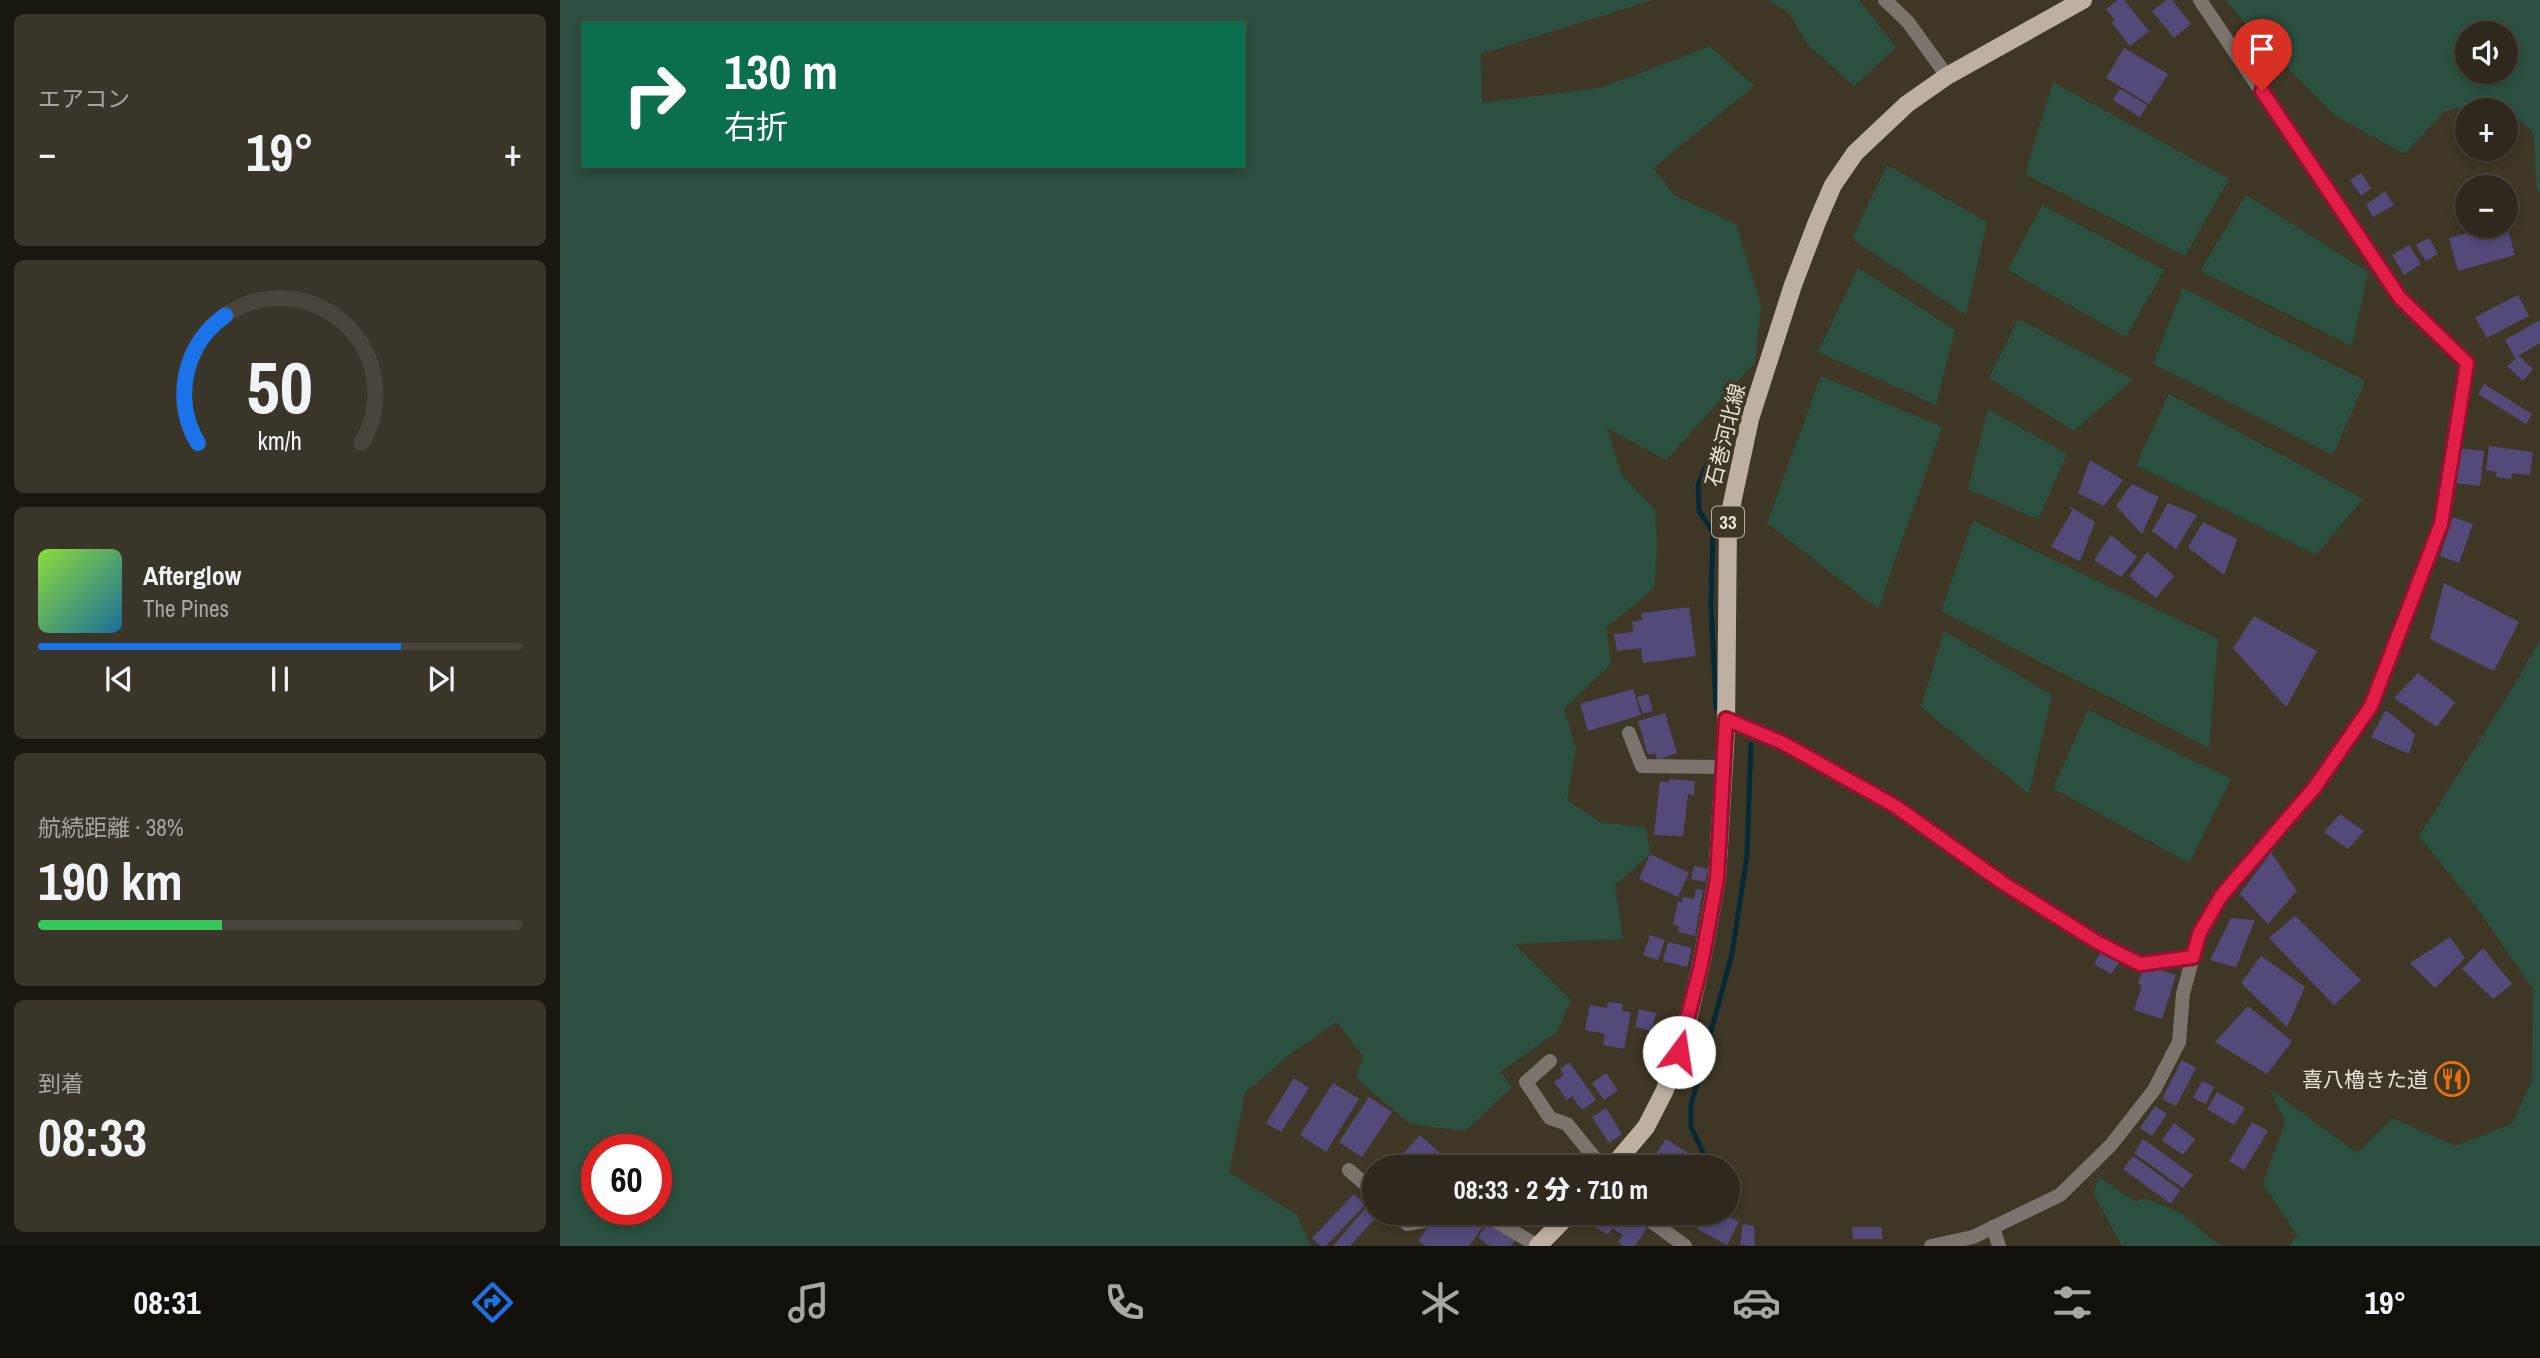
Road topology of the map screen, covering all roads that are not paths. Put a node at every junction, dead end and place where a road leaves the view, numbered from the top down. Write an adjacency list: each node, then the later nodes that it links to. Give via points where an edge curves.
1 (1885, 0): 4 (street, via 1908,22)
2 (2083, 0): 4 (main road, 石巻河北線 / 33)
3 (2200, 0): 8 (street, via 2400,298 2467,363 2441,524 2371,706 2315,787 2221,896 2199,934)
4 (1947, 76): 5 (main road, 石巻河北線 / 33, via 1907,104 1855,153 1833,185 1793,285 1750,419 1728,522)
5 (1726, 719): 7 (main road, 石巻河北線 / 33); 8 (street, via 1783,743 1895,806 2003,883 2140,964)
6 (1629, 733): 7 (street, via 1642,765)
7 (1724, 768): 11 (main road, 石巻河北線 / 33, via 1717,879 1679,1052 1646,1127)
8 (2193, 957): 17 (street, via 2183,994 2179,1042 2154,1090 2111,1145 2060,1195)
9 (1549, 1061): 10 (street, via 1526,1082 1550,1118 1567,1124)
10 (1592, 1155)
11 (1622, 1155)
12 (1349, 1170): 13 (street)
13 (1362, 1181)
14 (1502, 1225): 18 (street)
15 (1558, 1225): 18 (main road)
16 (1656, 1225): 19 (street)
17 (1993, 1227): 20 (street, via 1973,1237); 21 (street)
18 (1538, 1246)
19 (1685, 1246)
20 (1931, 1246)
21 (1999, 1246)

